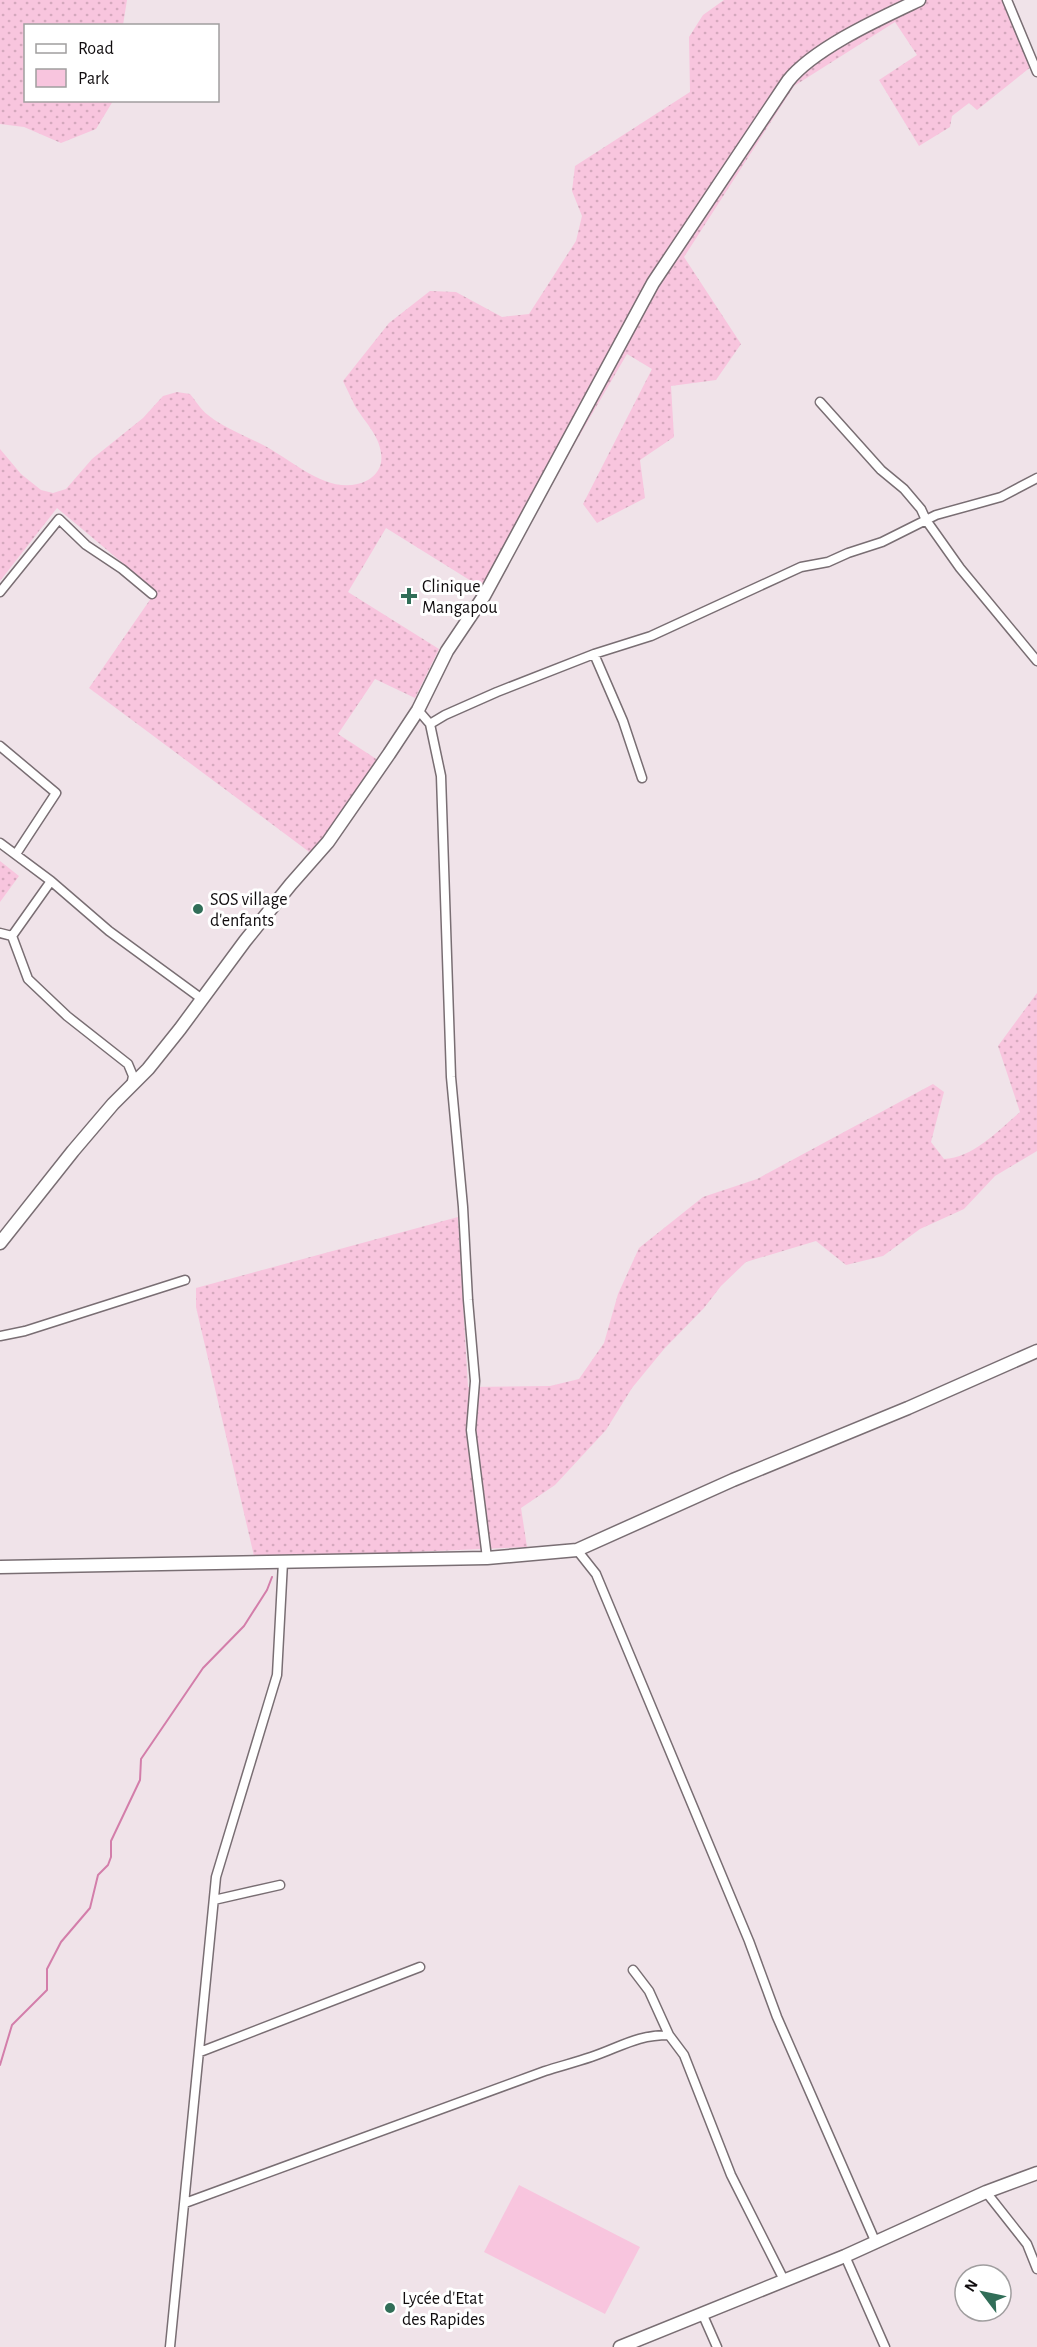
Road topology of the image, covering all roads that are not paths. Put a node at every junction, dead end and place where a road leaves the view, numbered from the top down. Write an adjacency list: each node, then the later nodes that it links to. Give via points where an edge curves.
1 (920, 0): 11 (main road, via 826,50 788,81 653,283 484,596 447,651)
2 (1007, 0): 3 (street)
3 (1037, 72)
4 (820, 402): 6 (street, via 881,470 904,489)
5 (1037, 478): 6 (street, via 1001,497)
6 (926, 520): 9 (street, via 828,562 801,567 651,636); 10 (street)
7 (0, 592): 8 (street, via 59,519 86,546)
8 (152, 594)
9 (594, 654): 12 (street); 14 (street)
10 (1037, 661)
11 (418, 710): 12 (street); 20 (main road, via 328,842)
12 (430, 724): 27 (street, via 441,776 451,1077 476,1381 471,1430)
13 (0, 747): 16 (street, via 56,793)
14 (642, 778)
15 (0, 843): 16 (street)
16 (16, 854): 17 (street)
17 (51, 881): 19 (street); 20 (street, via 109,931)
18 (0, 933): 19 (street)
19 (12, 936): 21 (street, via 28,979 128,1064 133,1076)
20 (201, 999): 21 (main road)
21 (131, 1086): 22 (main road)
22 (0, 1243)
23 (185, 1280): 24 (street)
24 (0, 1336)
25 (1037, 1351): 26 (main road)
26 (577, 1550): 27 (main road); 39 (street, via 596,1574 777,2017)
27 (487, 1558): 28 (main road)
28 (283, 1562): 29 (main road); 31 (street, via 277,1675 216,1877)
29 (0, 1567)
30 (280, 1885): 31 (street)
31 (214, 1900): 35 (street)
32 (420, 1967): 35 (street)
33 (633, 1970): 34 (street, via 649,1991)
34 (669, 2035): 38 (street, via 649,2035 624,2043); 42 (street, via 684,2055 731,2175)
35 (200, 2052): 38 (street)
36 (1037, 2173): 37 (main road)
37 (986, 2192): 39 (main road); 41 (street, via 1027,2244)
38 (185, 2203): 44 (street)
39 (876, 2243): 40 (main road)
40 (845, 2256): 42 (main road); 47 (street)
41 (1037, 2269)
42 (784, 2280): 43 (main road)
43 (702, 2313): 45 (main road); 46 (street)
44 (170, 2347)
45 (620, 2347)
46 (717, 2347)
47 (885, 2347)

